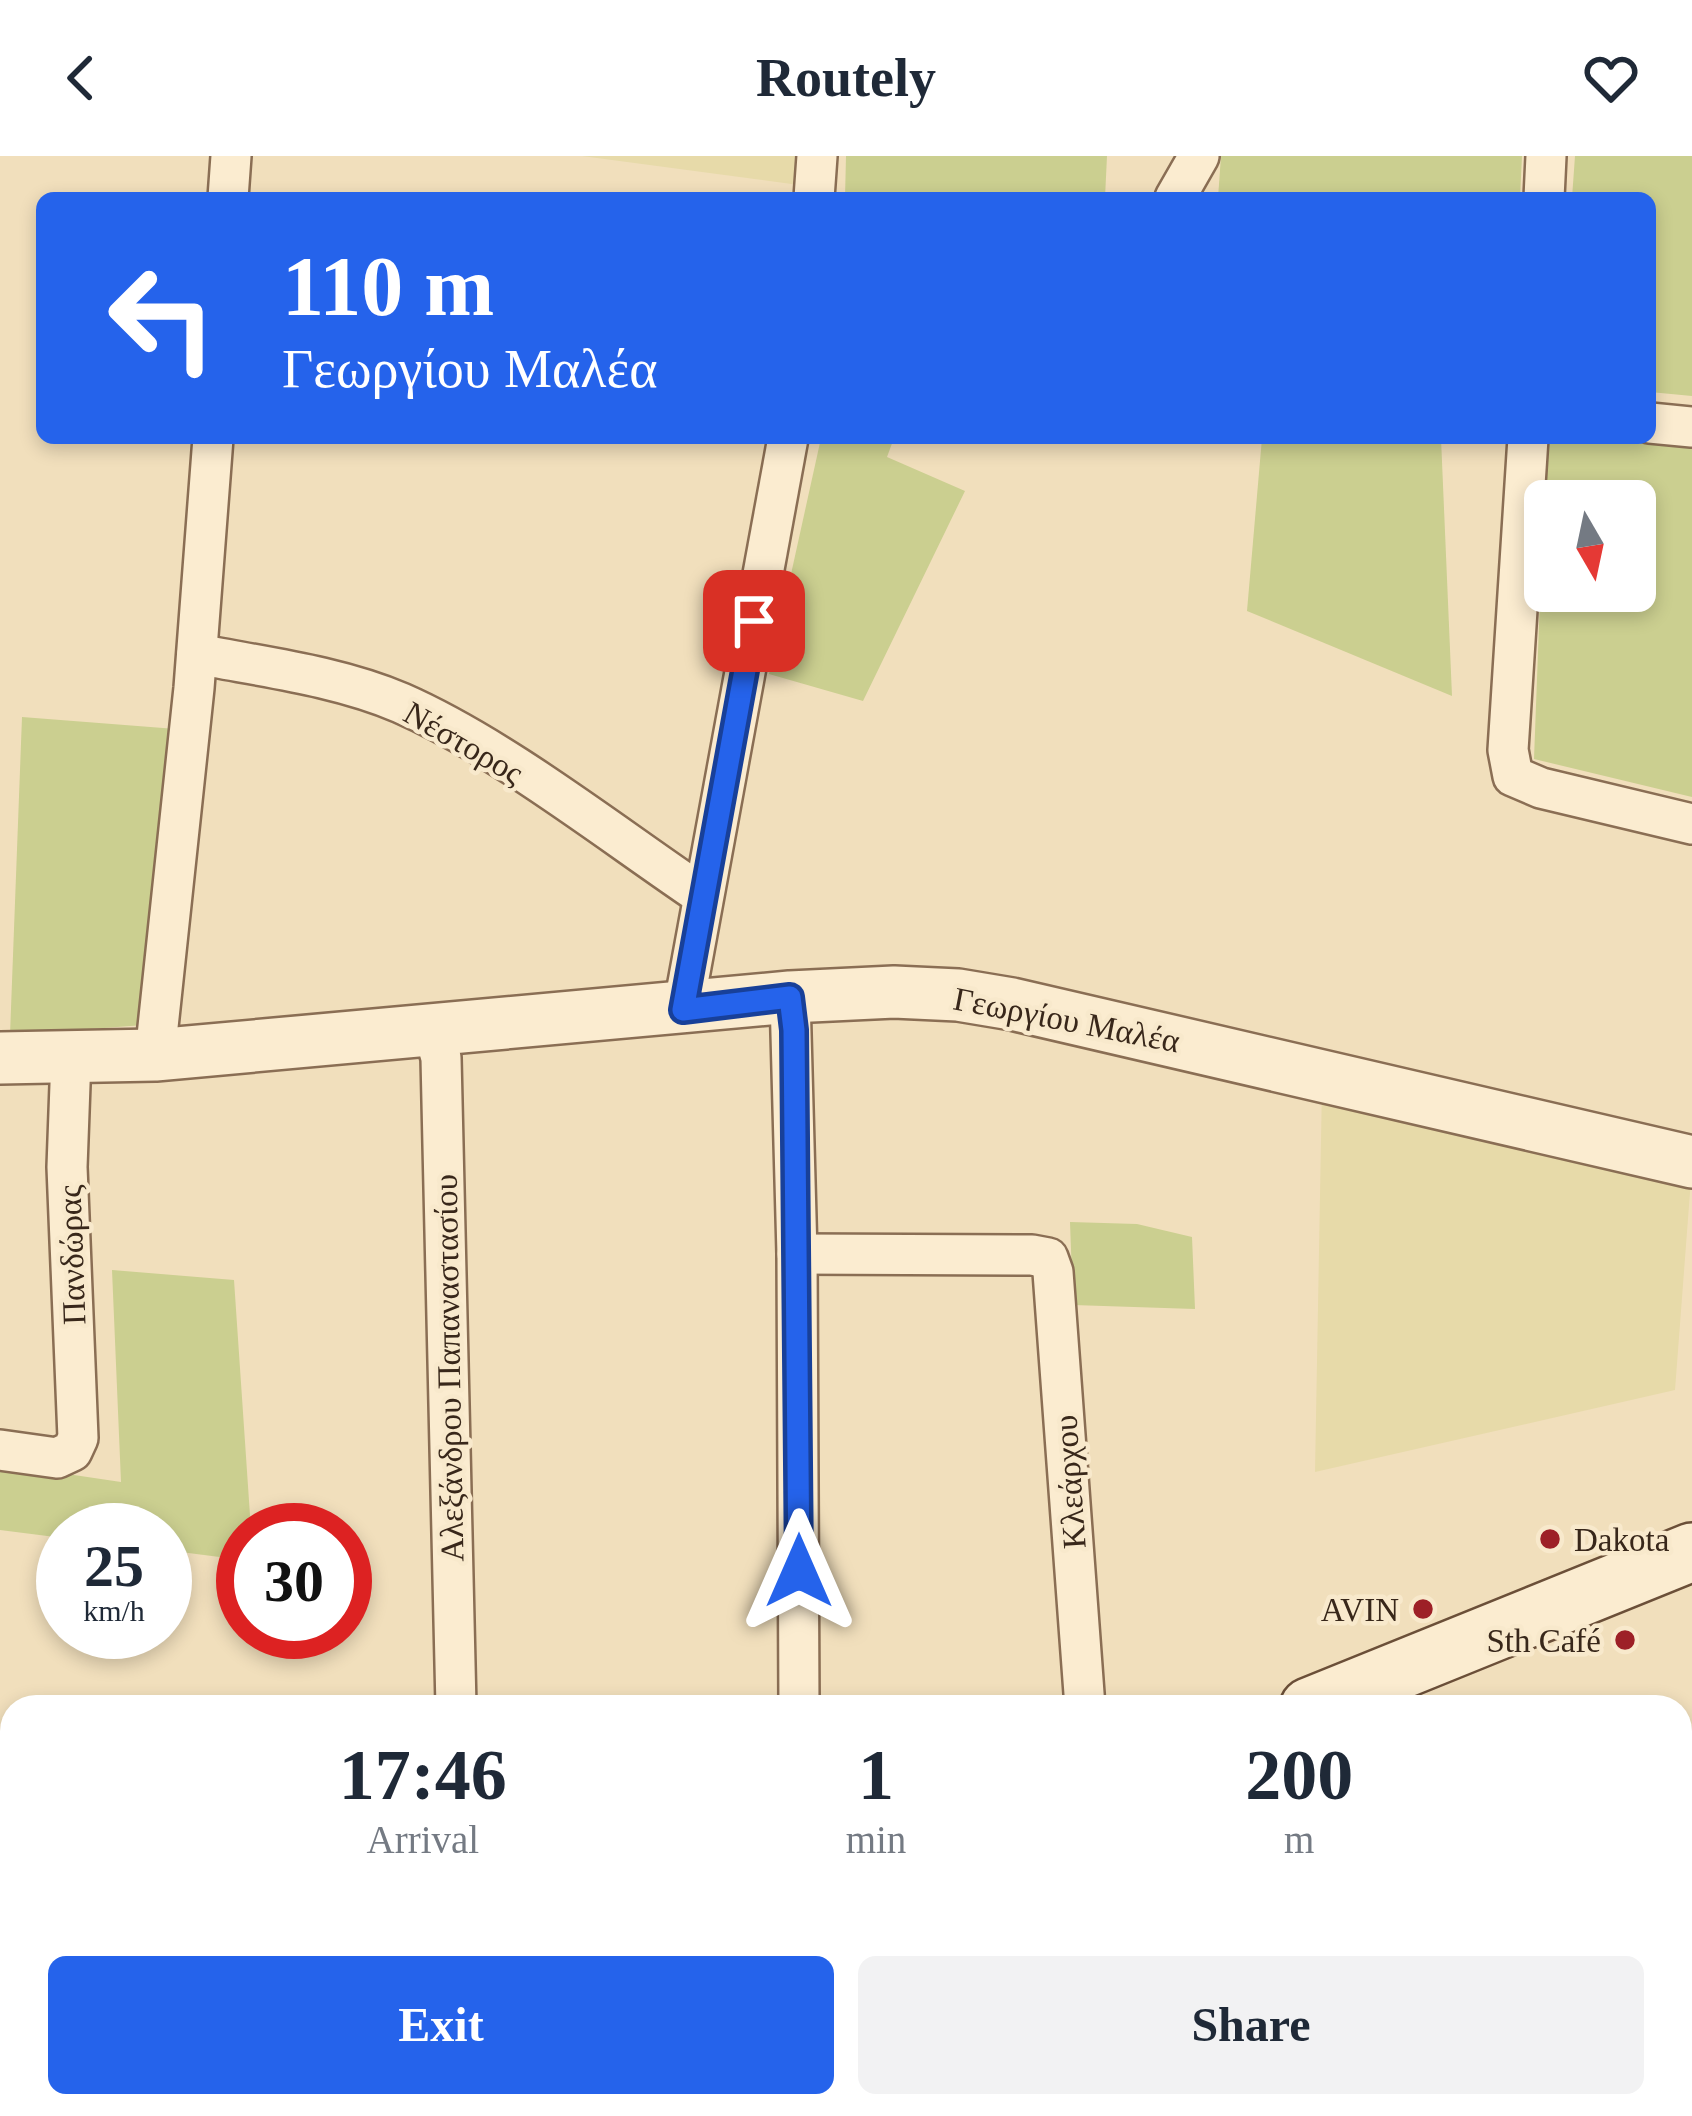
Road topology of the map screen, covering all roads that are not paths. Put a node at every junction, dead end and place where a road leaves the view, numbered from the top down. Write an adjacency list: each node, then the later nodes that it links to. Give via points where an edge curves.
1 (231, 156): 5 (street)
2 (817, 156): 6 (street)
3 (1199, 156): 7 (street)
4 (1546, 156): 8 (street)
5 (229, 192)
6 (814, 192)
7 (1178, 192)
8 (1544, 192)
9 (1656, 424): 10 (street)
10 (1692, 428)
11 (213, 444): 14 (street)
12 (787, 444): 16 (street)
13 (1528, 444): 15 (street, via 1508,750 1513,776)
14 (197, 654): 16 (street, Νέστορος, via 400,703 494,755); 20 (street)
15 (1692, 824)
16 (702, 895): 18 (street)
17 (790, 997): 18 (street, Γεωργίου Μαλέα); 23 (street, Γεωργίου Μαλέα, via 894,992 1012,1004); 24 (street)
18 (683, 1010): 19 (street, Γεωργίου Μαλέα)
19 (433, 1029): 20 (street, Γεωργίου Μαλέα); 27 (street, Αλεξάνδρου Παπαναστασίου, via 441,1058)
20 (155, 1055): 21 (street, Γεωργίου Μαλέα)
21 (71, 1057): 22 (street, Γεωργίου Μαλέα); 25 (street, Πανδώρας, via 77,1438 56,1458)
22 (0, 1058)
23 (1692, 1162)
24 (797, 1254): 28 (street); 29 (street, Κλεάρχου, via 1048,1258)
25 (0, 1450)
26 (1692, 1552): 30 (main road)
27 (456, 1695)
28 (800, 1695)
29 (1084, 1695)
30 (1339, 1695)

